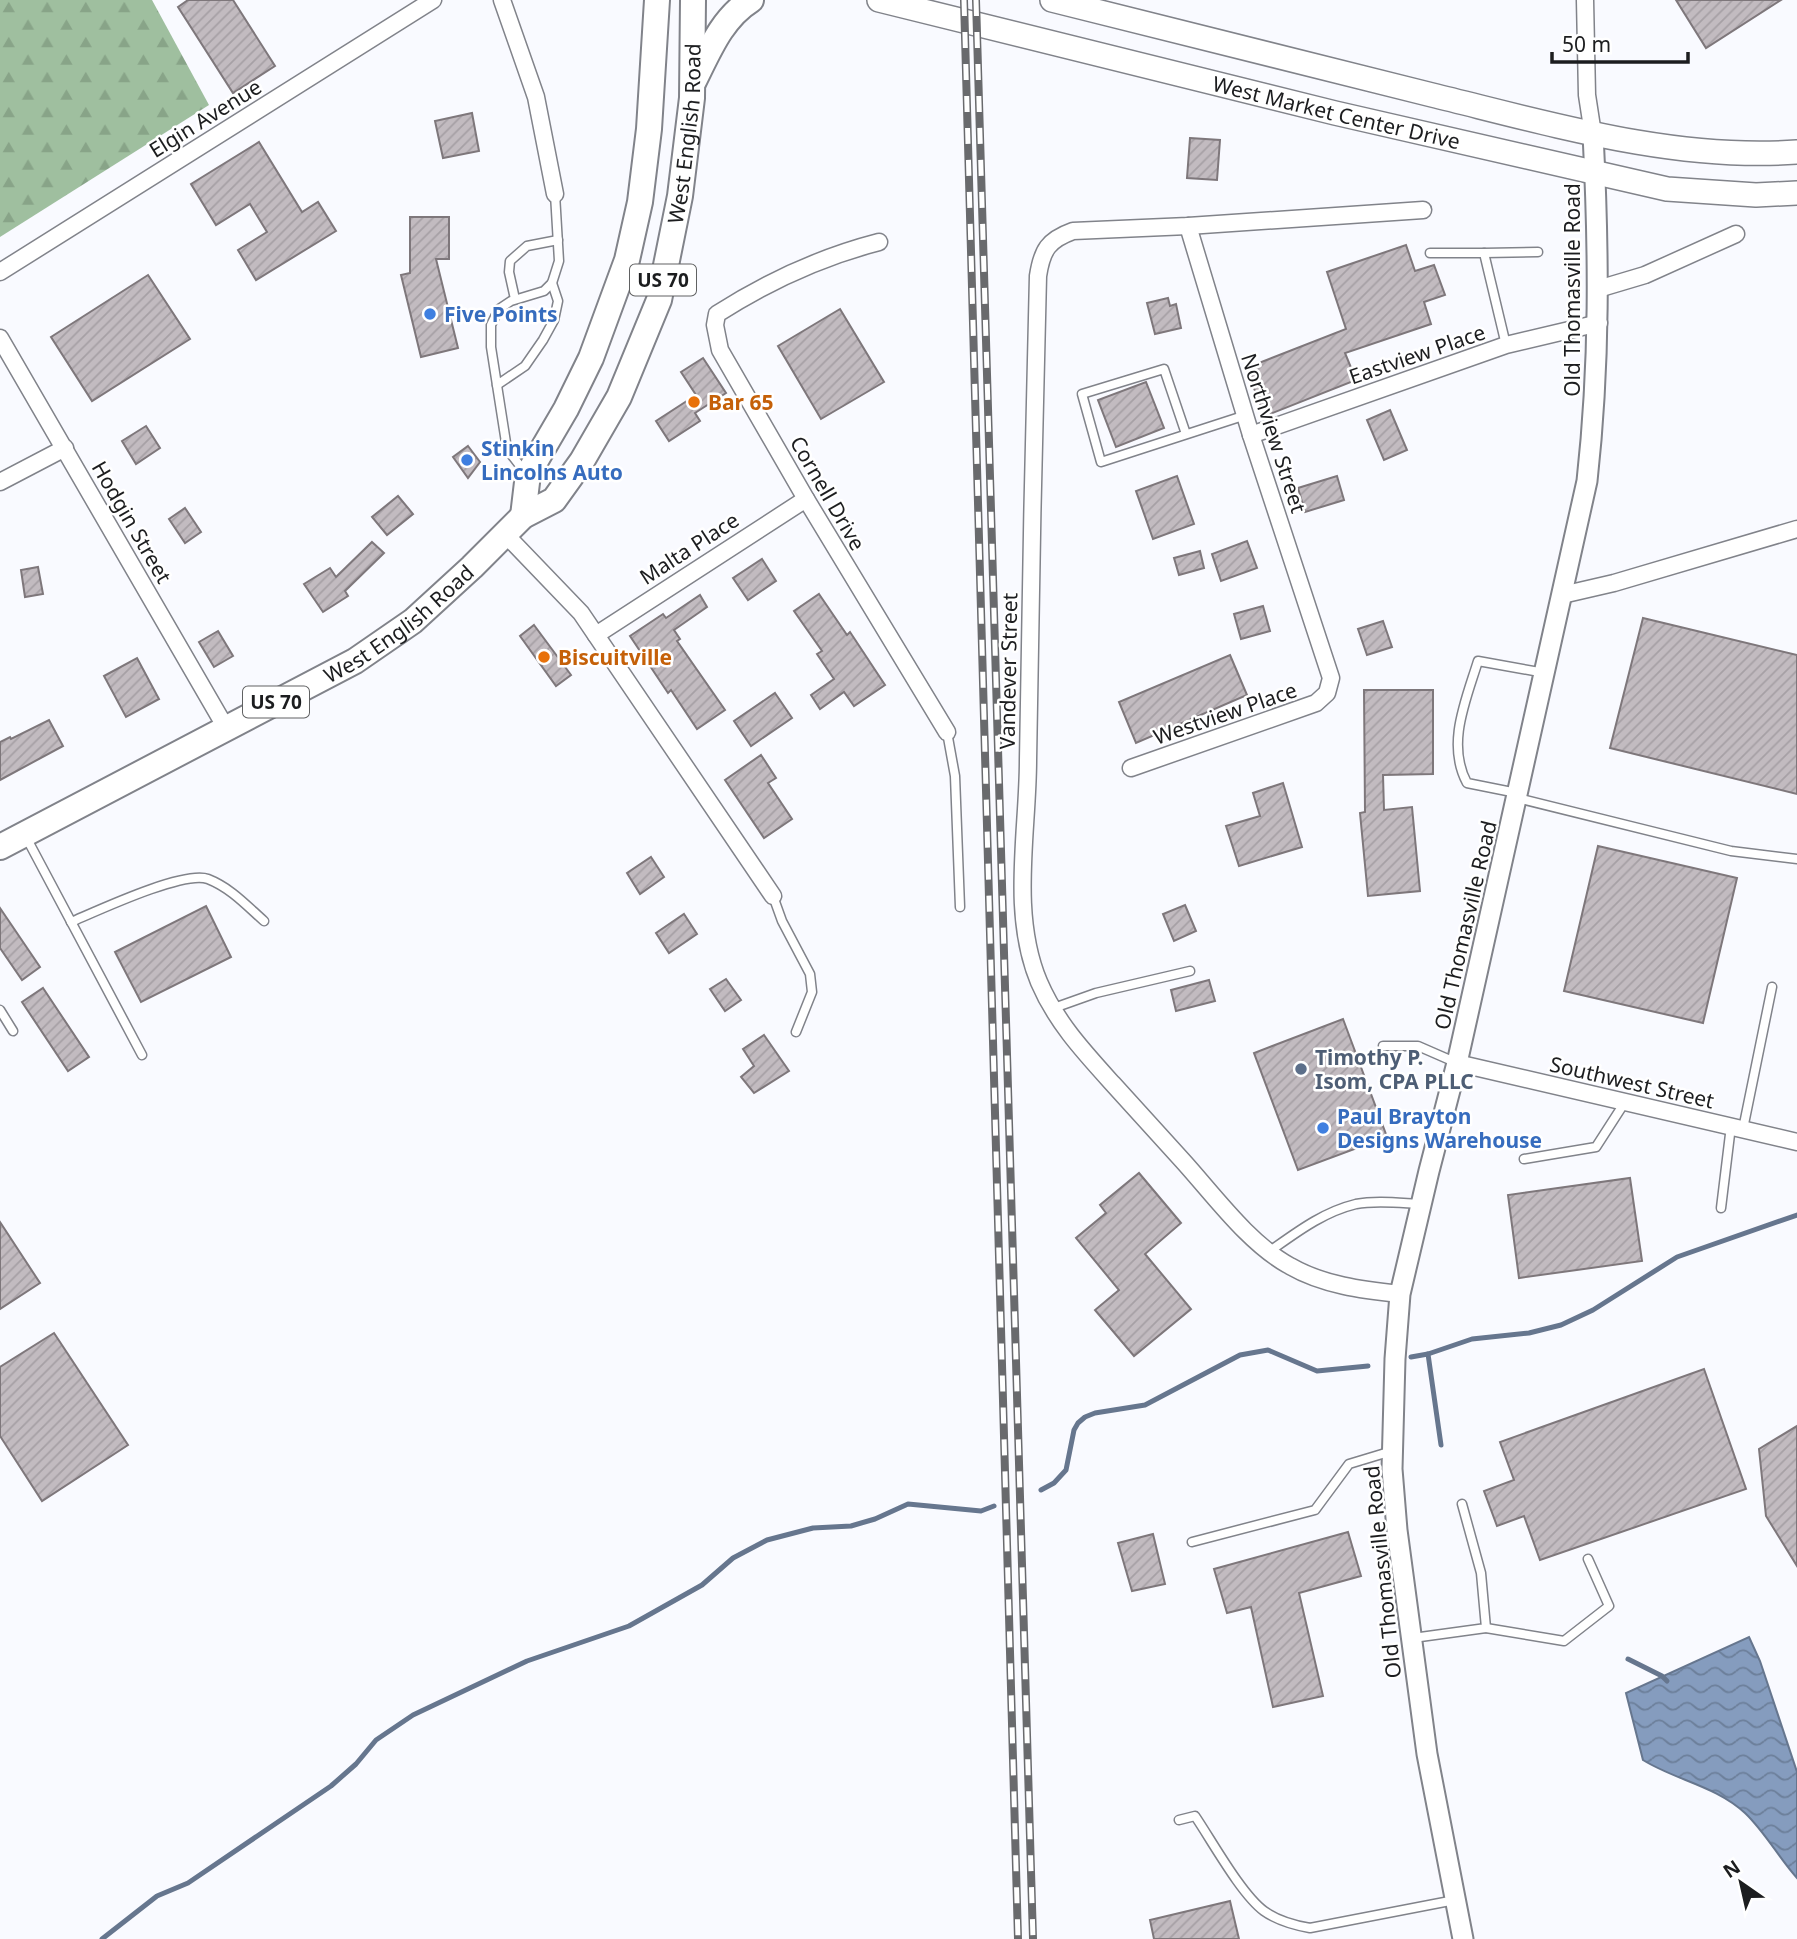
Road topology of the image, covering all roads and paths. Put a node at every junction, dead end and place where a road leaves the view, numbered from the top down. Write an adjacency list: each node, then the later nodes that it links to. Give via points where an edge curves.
1 (433, 0): 25 (street, Elgin Avenue)
2 (502, 0): 16 (street, via 536,97)
3 (640, 0): 10 (main road, US 70)
4 (657, 0): 10 (main road, West English Road)
5 (693, 0): 11 (main road, West English Road / US 70)
6 (751, 0): 11 (main road, via 731,15)
7 (879, 0): 14 (main road, West Market Center Drive)
8 (1052, 0): 12 (main road, West Market Center Drive)
9 (1585, 0): 12 (street, Old Thomasville Road, via 1587,95)
10 (655, 31): 37 (main road, West English Road / US 70, via 649,129 627,260 591,358)
11 (692, 85): 40 (main road, West English Road / US 70, via 680,196 659,300 619,397 582,461 554,500)
12 (1593, 134): 13 (main road, West Market Center Drive, via 1692,150); 14 (street, Old Thomasville Road)
13 (1797, 152)
14 (1595, 172): 15 (main road, West Market Center Drive, via 1667,189); 27 (street, Old Thomasville Road)
15 (1797, 193)
16 (555, 194): 20 (lane)
17 (1423, 210): 18 (street, Vandever Street)
18 (1188, 226): 33 (street, Northview Street); 60 (street, Vandever Street, via 1073,231 1057,237 1041,256 1023,883 1029,950)
19 (1736, 234): 27 (street, via 1645,275)
20 (558, 240): 26 (lane, via 559,261); 28 (lane, via 527,246 510,261)
21 (879, 242): 39 (street, Cornell Drive, via 760,287 717,314 720,350)
22 (1538, 252): 24 (lane)
23 (1430, 253): 24 (lane)
24 (1484, 253): 31 (lane)
25 (0, 272)
26 (552, 283): 28 (lane, via 544,291); 32 (lane, via 558,301 554,320 525,366)
27 (1598, 289): 29 (street, Old Thomasville Road)
28 (515, 299): 32 (lane, via 499,309 491,325)
29 (1599, 323): 31 (street, Eastview Place); 43 (street, Old Thomasville Road, via 1587,481)
30 (0, 338): 36 (street, Hodgin Street)
31 (1506, 345): 35 (street, Eastview Place)
32 (497, 385): 37 (lane, via 507,449)
33 (1245, 415): 34 (lane); 35 (street, Northview Street)
34 (1186, 434): 34 (lane, via 1101,462 1082,394 1164,369)
35 (1251, 435): 45 (street, Northview Street)
36 (65, 448): 38 (street); 47 (street, Hodgin Street)
37 (528, 474): 40 (main road, West English Road / US 70)
38 (0, 482)
39 (806, 499): 44 (street, Malta Place); 48 (street, Cornell Drive)
40 (523, 516): 42 (main road, West English Road / US 70)
41 (1797, 529): 43 (street)
42 (506, 535): 44 (street, via 581,613); 47 (main road, West English Road / US 70, via 413,621 355,661)
43 (1562, 595): 46 (street, Old Thomasville Road)
44 (596, 635): 54 (street)
45 (1323, 651): 49 (street, Westview Place, via 1331,678 1327,692 1316,704)
46 (1545, 673): 50 (street, Old Thomasville Road); 50 (lane, via 1478,661 1459,720 1460,770 1467,783)
47 (226, 728): 51 (main road, West English Road / US 70)
48 (947, 732): 55 (lane, via 956,776)
49 (1131, 768)
50 (1517, 796): 53 (lane, via 1731,851); 66 (street, Old Thomasville Road)
51 (24, 835): 52 (main road, West English Road / US 70); 57 (lane)
52 (0, 847)
53 (1797, 859)
54 (773, 896): 63 (lane, via 810,974 812,992)
55 (960, 907)
56 (264, 921): 57 (lane, via 232,892 206,878 167,883)
57 (71, 922): 65 (lane)
58 (1190, 971): 60 (lane, via 1096,993)
59 (1772, 987): 68 (lane)
60 (1051, 1009): 73 (street, Vandever Street, via 1095,1064 1253,1238)
61 (0, 1010): 62 (lane)
62 (13, 1031)
63 (796, 1032)
64 (1383, 1046): 66 (lane, via 1418,1046)
65 (142, 1055)
66 (1457, 1063): 67 (street, Southwest Street); 71 (street, Old Thomasville Road)
67 (1625, 1102): 68 (street, Southwest Street); 70 (lane, via 1596,1147)
68 (1737, 1128): 69 (street, Southwest Street); 72 (lane)
69 (1797, 1143)
70 (1524, 1159)
71 (1421, 1204): 73 (lane, via 1356,1204 1308,1223); 74 (street, Old Thomasville Road)
72 (1721, 1208)
73 (1270, 1251): 74 (street, Vandever Street, via 1288,1266 1321,1280)
74 (1400, 1294): 75 (street, Old Thomasville Road)
75 (1392, 1451): 77 (lane, via 1349,1464 1315,1510); 80 (street, Old Thomasville Road)
76 (1462, 1504): 79 (lane, via 1481,1573)
77 (1192, 1542)
78 (1588, 1559): 79 (lane, via 1609,1606 1564,1641)
79 (1486, 1628): 80 (lane)
80 (1410, 1638): 82 (street, Old Thomasville Road)
81 (1179, 1819): 82 (lane, via 1195,1816 1262,1910 1287,1923 1310,1928)
82 (1455, 1900): 83 (street, Old Thomasville Road)
83 (1463, 1939)

